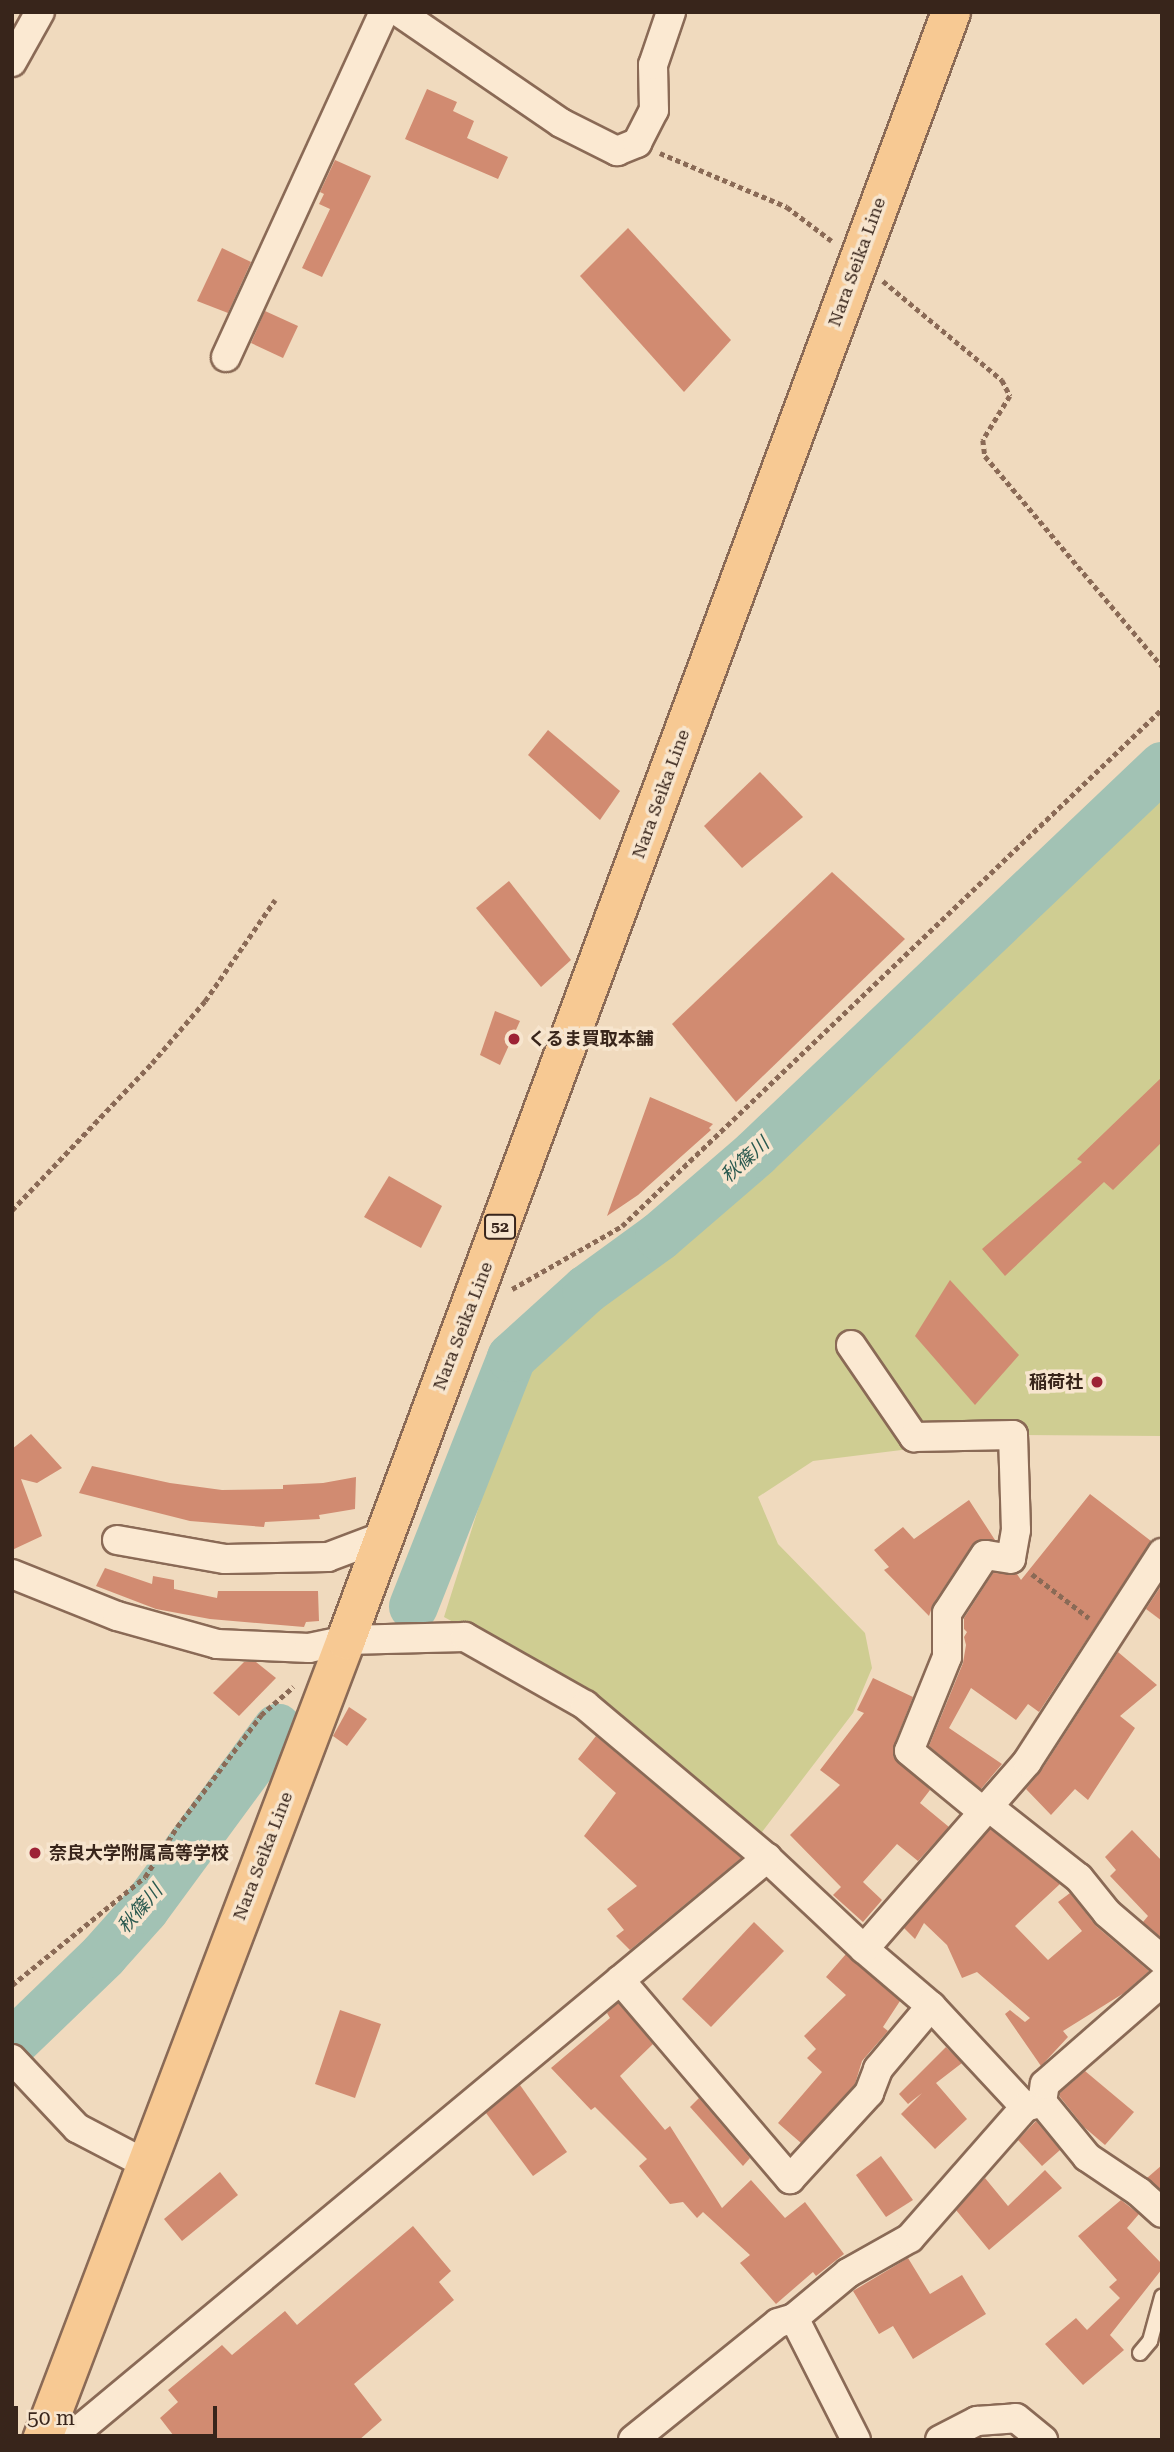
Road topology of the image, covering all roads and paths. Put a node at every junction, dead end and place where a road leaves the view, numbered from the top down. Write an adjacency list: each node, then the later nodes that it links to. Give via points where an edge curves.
1 (40, 12): 6 (street)
2 (384, 12): 9 (street)
3 (398, 12): 7 (street, via 561,123 617,150)
4 (671, 12): 7 (street, via 653,65 654,110)
5 (951, 12): 8 (main road, Nara Seika Line / 52)
6 (12, 62)
7 (637, 143): 8 (path, via 787,207)
8 (857, 260): 10 (path, via 1002,380 1010,396 983,440 985,456); 14 (main road, Nara Seika Line / 52)
9 (226, 357)
10 (1162, 666)
11 (1162, 709): 14 (path, via 622,1226)
12 (275, 900): 13 (path, via 205,1001)
13 (12, 1210)
14 (467, 1316): 16 (main road, Nara Seika Line / 52)
15 (851, 1345): 19 (street, via 914,1437 1013,1435 1016,1530)
16 (384, 1536): 17 (street, via 328,1556 225,1559); 22 (main road, Nara Seika Line / 52)
17 (117, 1540)
18 (1162, 1553): 21 (street)
19 (1011, 1559): 21 (path); 24 (street, via 985,1555 947,1613 947,1657 909,1751)
20 (12, 1574): 22 (street, via 117,1616 217,1644 309,1648)
21 (1110, 1633): 24 (street, via 1027,1762)
22 (346, 1640): 25 (street, via 466,1637 585,1705); 34 (main road, Nara Seika Line / 52)
23 (299, 1681): 30 (path, via 261,1715 145,1877)
24 (986, 1809): 26 (street); 27 (street, via 1079,1878 1108,1913)
25 (767, 1858): 26 (street); 28 (street)
26 (864, 1949): 31 (street)
27 (1162, 1960)
28 (620, 1980): 31 (street, via 790,2179 869,2093 878,2068); 39 (street, via 73,2435)
29 (1162, 1982): 33 (street, via 1045,2084)
30 (12, 1985)
31 (932, 2006): 33 (street)
32 (18, 2065): 34 (street, via 77,2128)
33 (1034, 2105): 35 (street, via 1087,2157); 37 (street, via 910,2238 848,2273)
34 (146, 2164): 39 (main road, Nara Seika Line / 52)
35 (1162, 2213)
36 (1162, 2297): 38 (lane, via 1150,2341)
37 (794, 2318): 40 (street, via 778,2323); 41 (street)
38 (1140, 2353)
39 (43, 2436)
40 (633, 2440)
41 (856, 2440)
42 (940, 2440): 43 (street, via 977,2421 1016,2418)
43 (1043, 2440)

